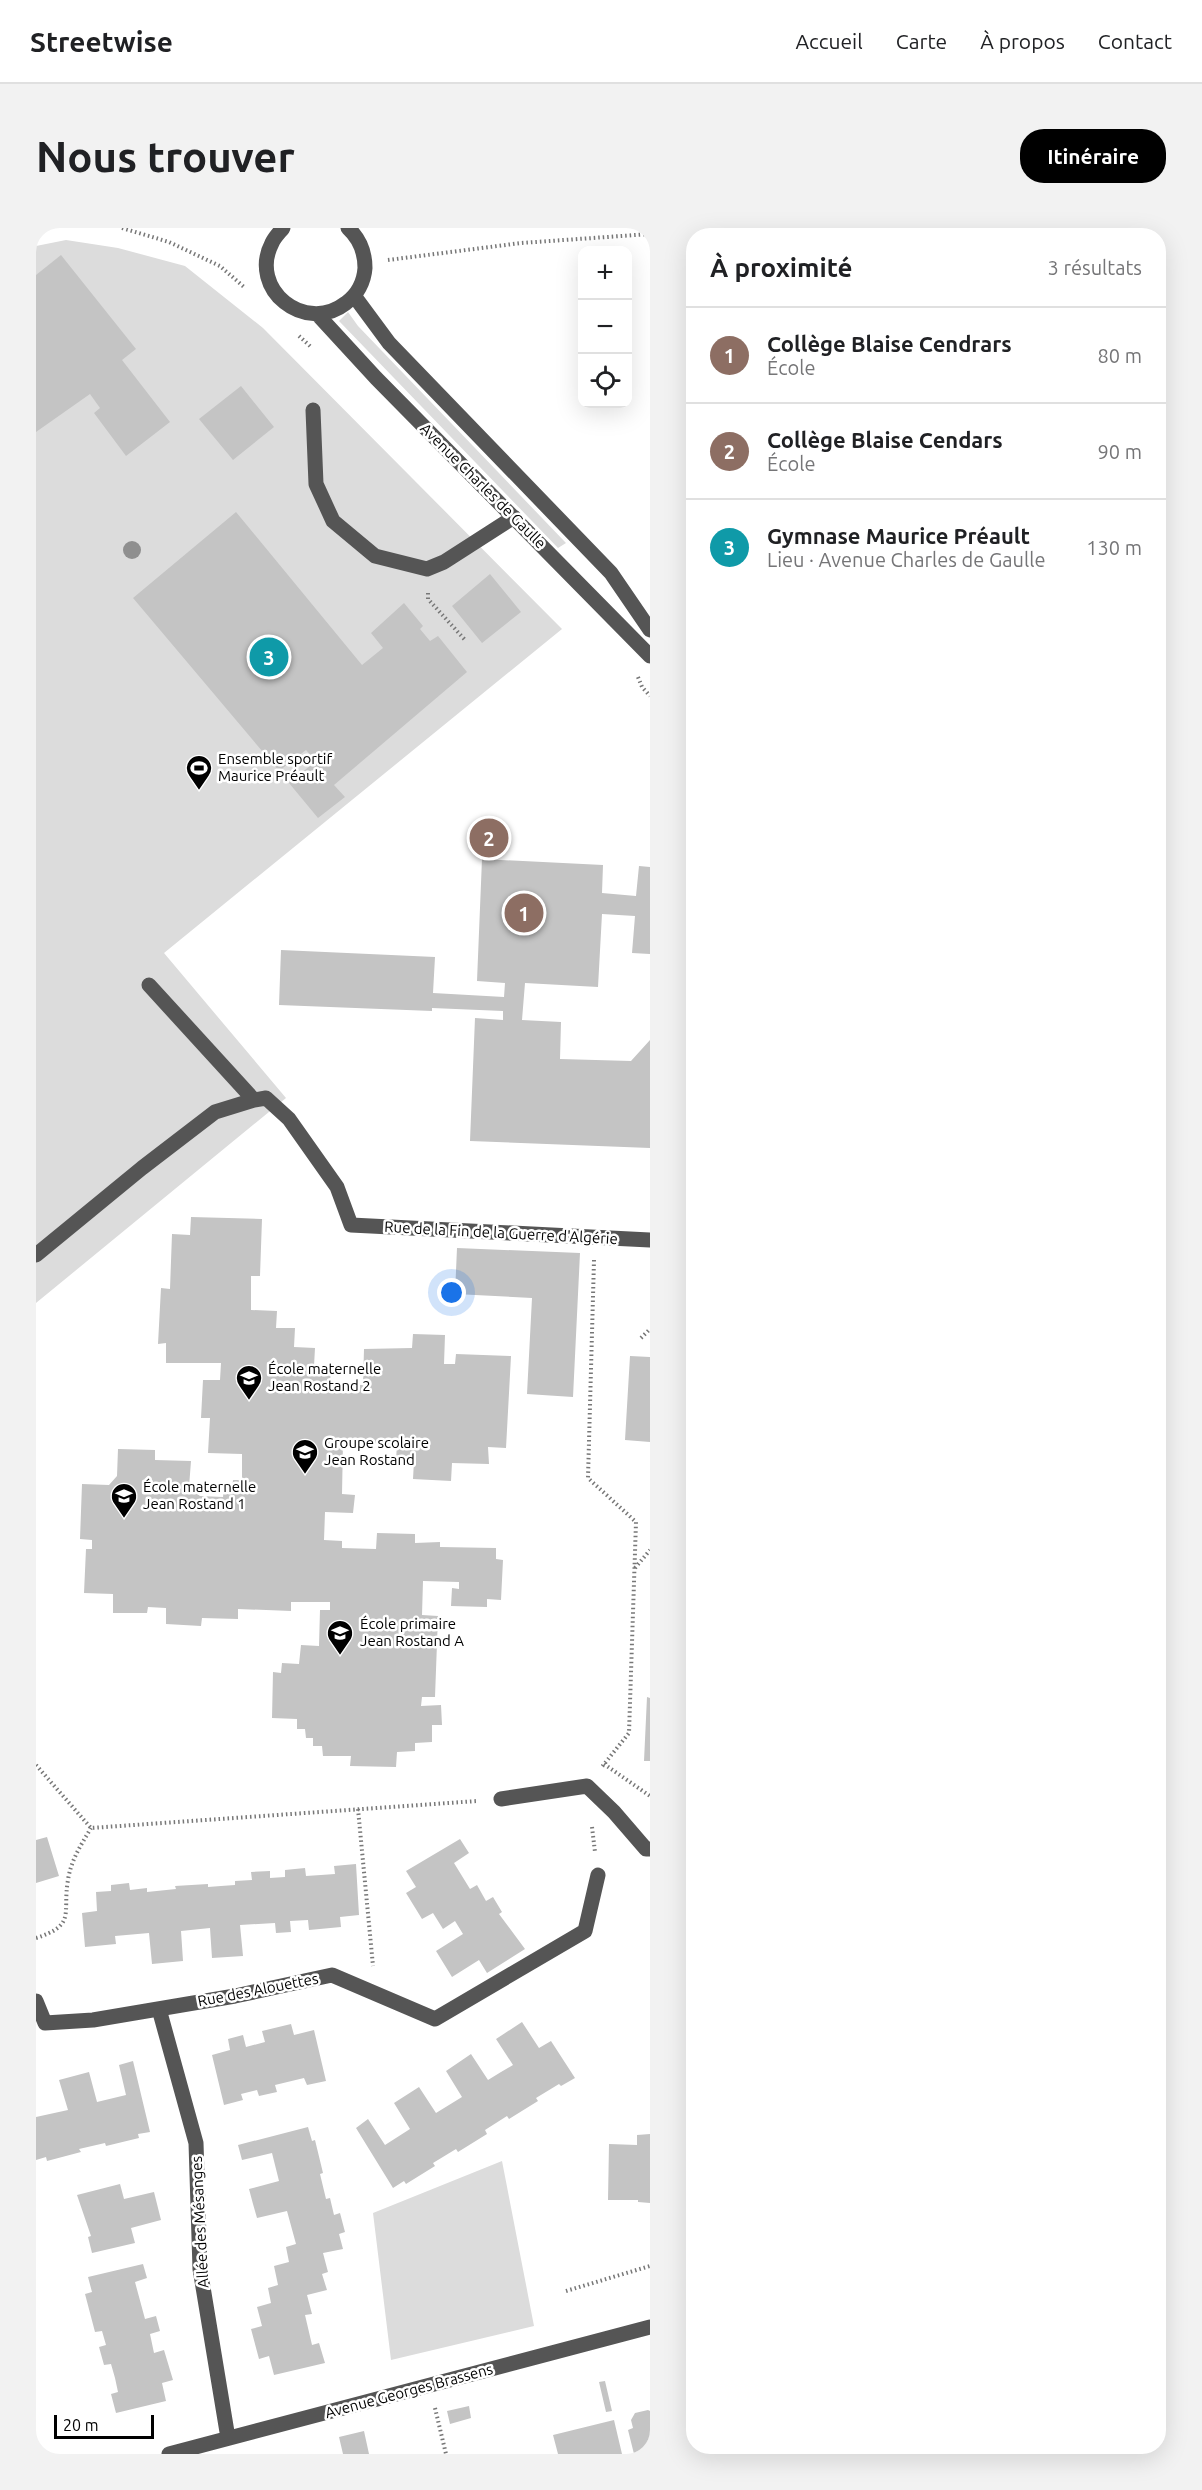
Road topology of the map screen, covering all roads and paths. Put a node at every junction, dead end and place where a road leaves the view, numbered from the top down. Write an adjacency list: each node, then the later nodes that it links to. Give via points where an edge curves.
1 (283, 228): 6 (street, via 271,243 267,263 270,283 281,300 298,311)
2 (348, 228): 4 (street, via 356,235)
3 (650, 234): 4 (path, via 521,243)
4 (365, 263): 5 (street)
5 (355, 297): 6 (street, via 338,310); 10 (street, Avenue Charles de Gaulle, via 389,343 611,573)
6 (318, 315): 8 (street, Avenue Charles de Gaulle)
7 (313, 410): 9 (street, via 316,484 333,521 375,556)
8 (514, 517): 9 (street); 12 (street, Avenue Charles de Gaulle)
9 (427, 569): 11 (path, via 428,599)
10 (650, 630)
11 (466, 641)
12 (650, 656)
13 (149, 986): 14 (street)
14 (254, 1100): 15 (street, Rue de la Fin de la Guerre d'Algérie, via 266,1098 289,1119 337,1187 351,1224); 17 (street, via 215,1113)
15 (594, 1239): 16 (street, Rue de la Fin de la Guerre d'Algérie); 21 (path, via 588,1478 636,1522)
16 (650, 1240)
17 (36, 1255)
18 (650, 1329): 19 (path)
19 (641, 1338)
20 (650, 1550): 21 (path)
21 (634, 1568): 22 (path, via 629,1733)
22 (604, 1764): 24 (path); 25 (path)
23 (36, 1765): 28 (path)
24 (587, 1786): 26 (street); 29 (street); 30 (path)
25 (650, 1796)
26 (501, 1799): 27 (path)
27 (358, 1809): 28 (path); 32 (path)
28 (91, 1828): 31 (path, via 74,1856 66,1918 56,1932)
29 (650, 1849)
30 (598, 1875): 32 (street, Rue des Alouettes, via 585,1931 435,2019)
31 (36, 1938)
32 (375, 1993): 34 (street, Rue des Alouettes, via 332,1975)
33 (36, 2001): 34 (street, Rue des Alouettes, via 45,2023)
34 (159, 2009): 39 (street, Allée des Mésanges, via 196,2143 200,2269)
35 (650, 2266): 36 (path)
36 (566, 2291)
37 (650, 2328): 38 (street, Avenue Georges Brassens)
38 (429, 2385): 39 (street, Avenue Georges Brassens); 41 (path)
39 (228, 2438): 40 (street, Avenue Georges Brassens)
40 (169, 2454)
41 (446, 2454)

